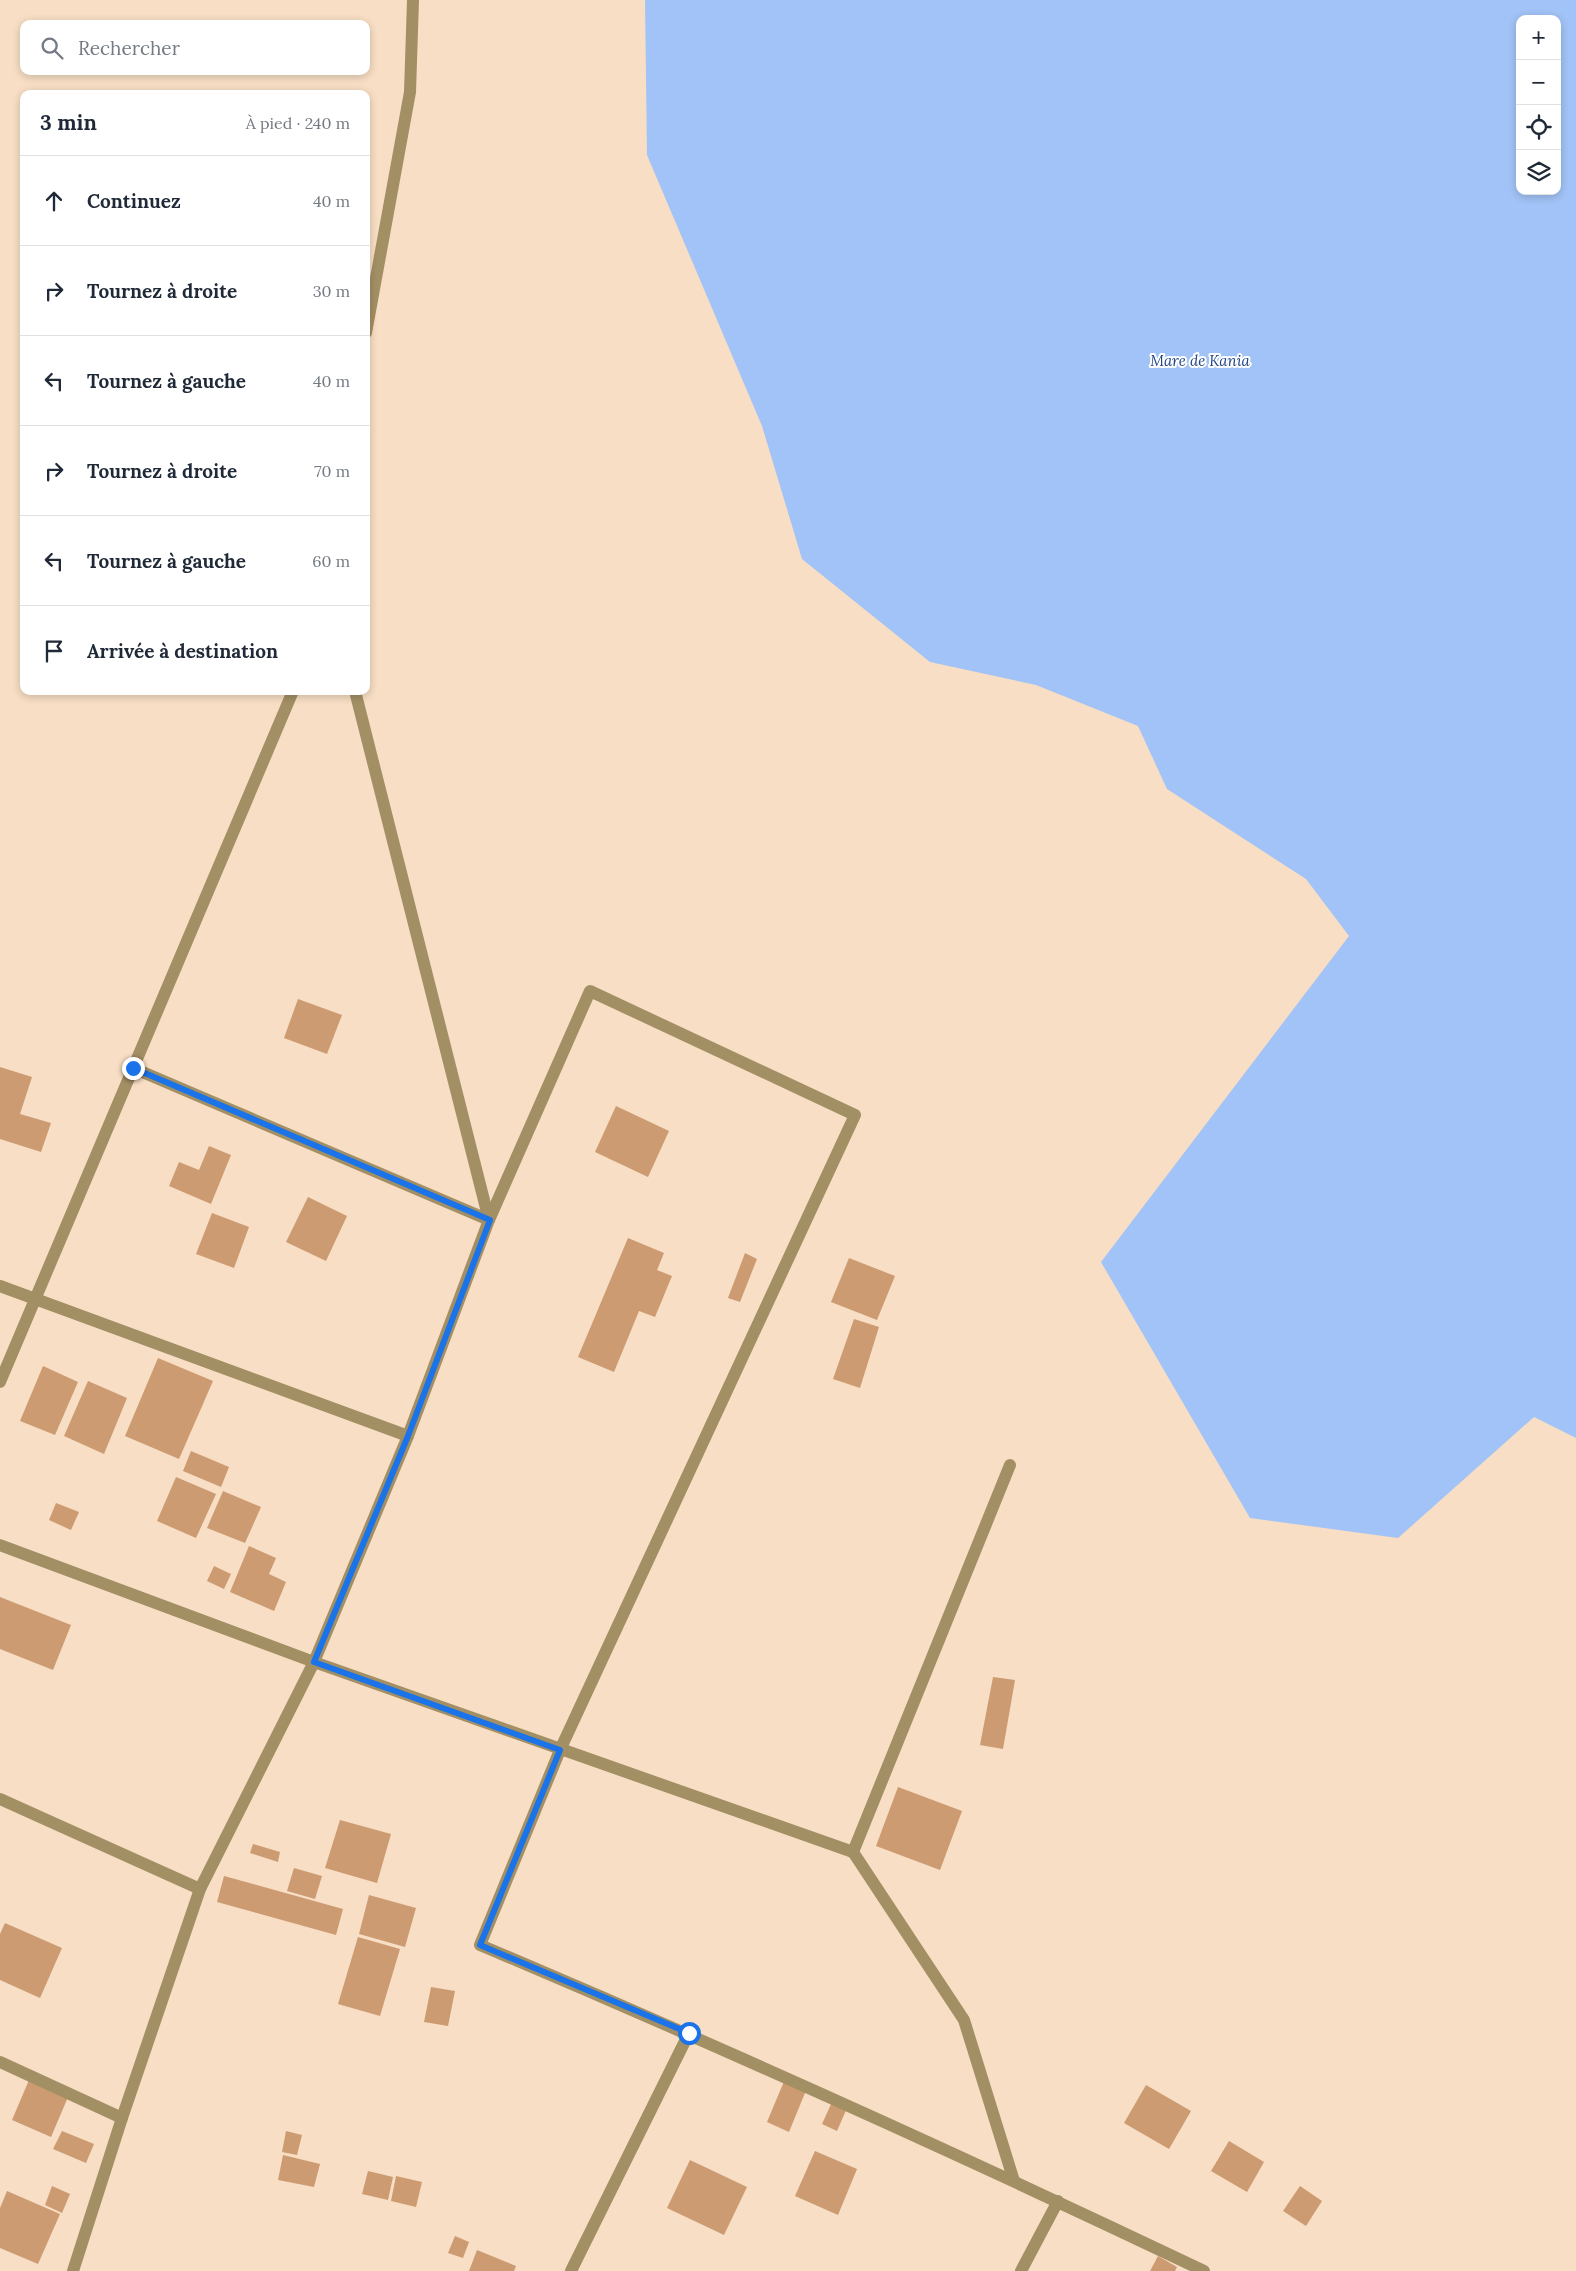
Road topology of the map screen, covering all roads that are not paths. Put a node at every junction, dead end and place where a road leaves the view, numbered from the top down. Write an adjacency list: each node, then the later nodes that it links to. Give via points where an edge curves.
1 (413, 0): 2 (street, via 410,92)
2 (370, 311)
3 (292, 695): 5 (street)
4 (356, 695): 6 (street)
5 (133, 1068): 6 (street); 8 (street)
6 (490, 1220): 10 (street); 14 (street, via 590,991 855,1115)
7 (0, 1286): 8 (street)
8 (34, 1300): 9 (street); 10 (street)
9 (0, 1382)
10 (408, 1436): 13 (street)
11 (1010, 1466): 16 (street)
12 (0, 1545): 13 (street)
13 (314, 1662): 14 (street); 17 (street)
14 (560, 1750): 16 (street); 18 (street, via 480,1945)
15 (0, 1799): 17 (street)
16 (853, 1852): 21 (street, via 964,2020)
17 (200, 1889): 20 (street)
18 (689, 2033): 21 (street); 24 (street)
19 (0, 2062): 20 (street)
20 (122, 2118): 23 (street)
21 (1014, 2181): 22 (street)
22 (1058, 2201): 25 (street); 26 (street)
23 (73, 2271)
24 (571, 2271)
25 (1021, 2271)
26 (1204, 2271)

